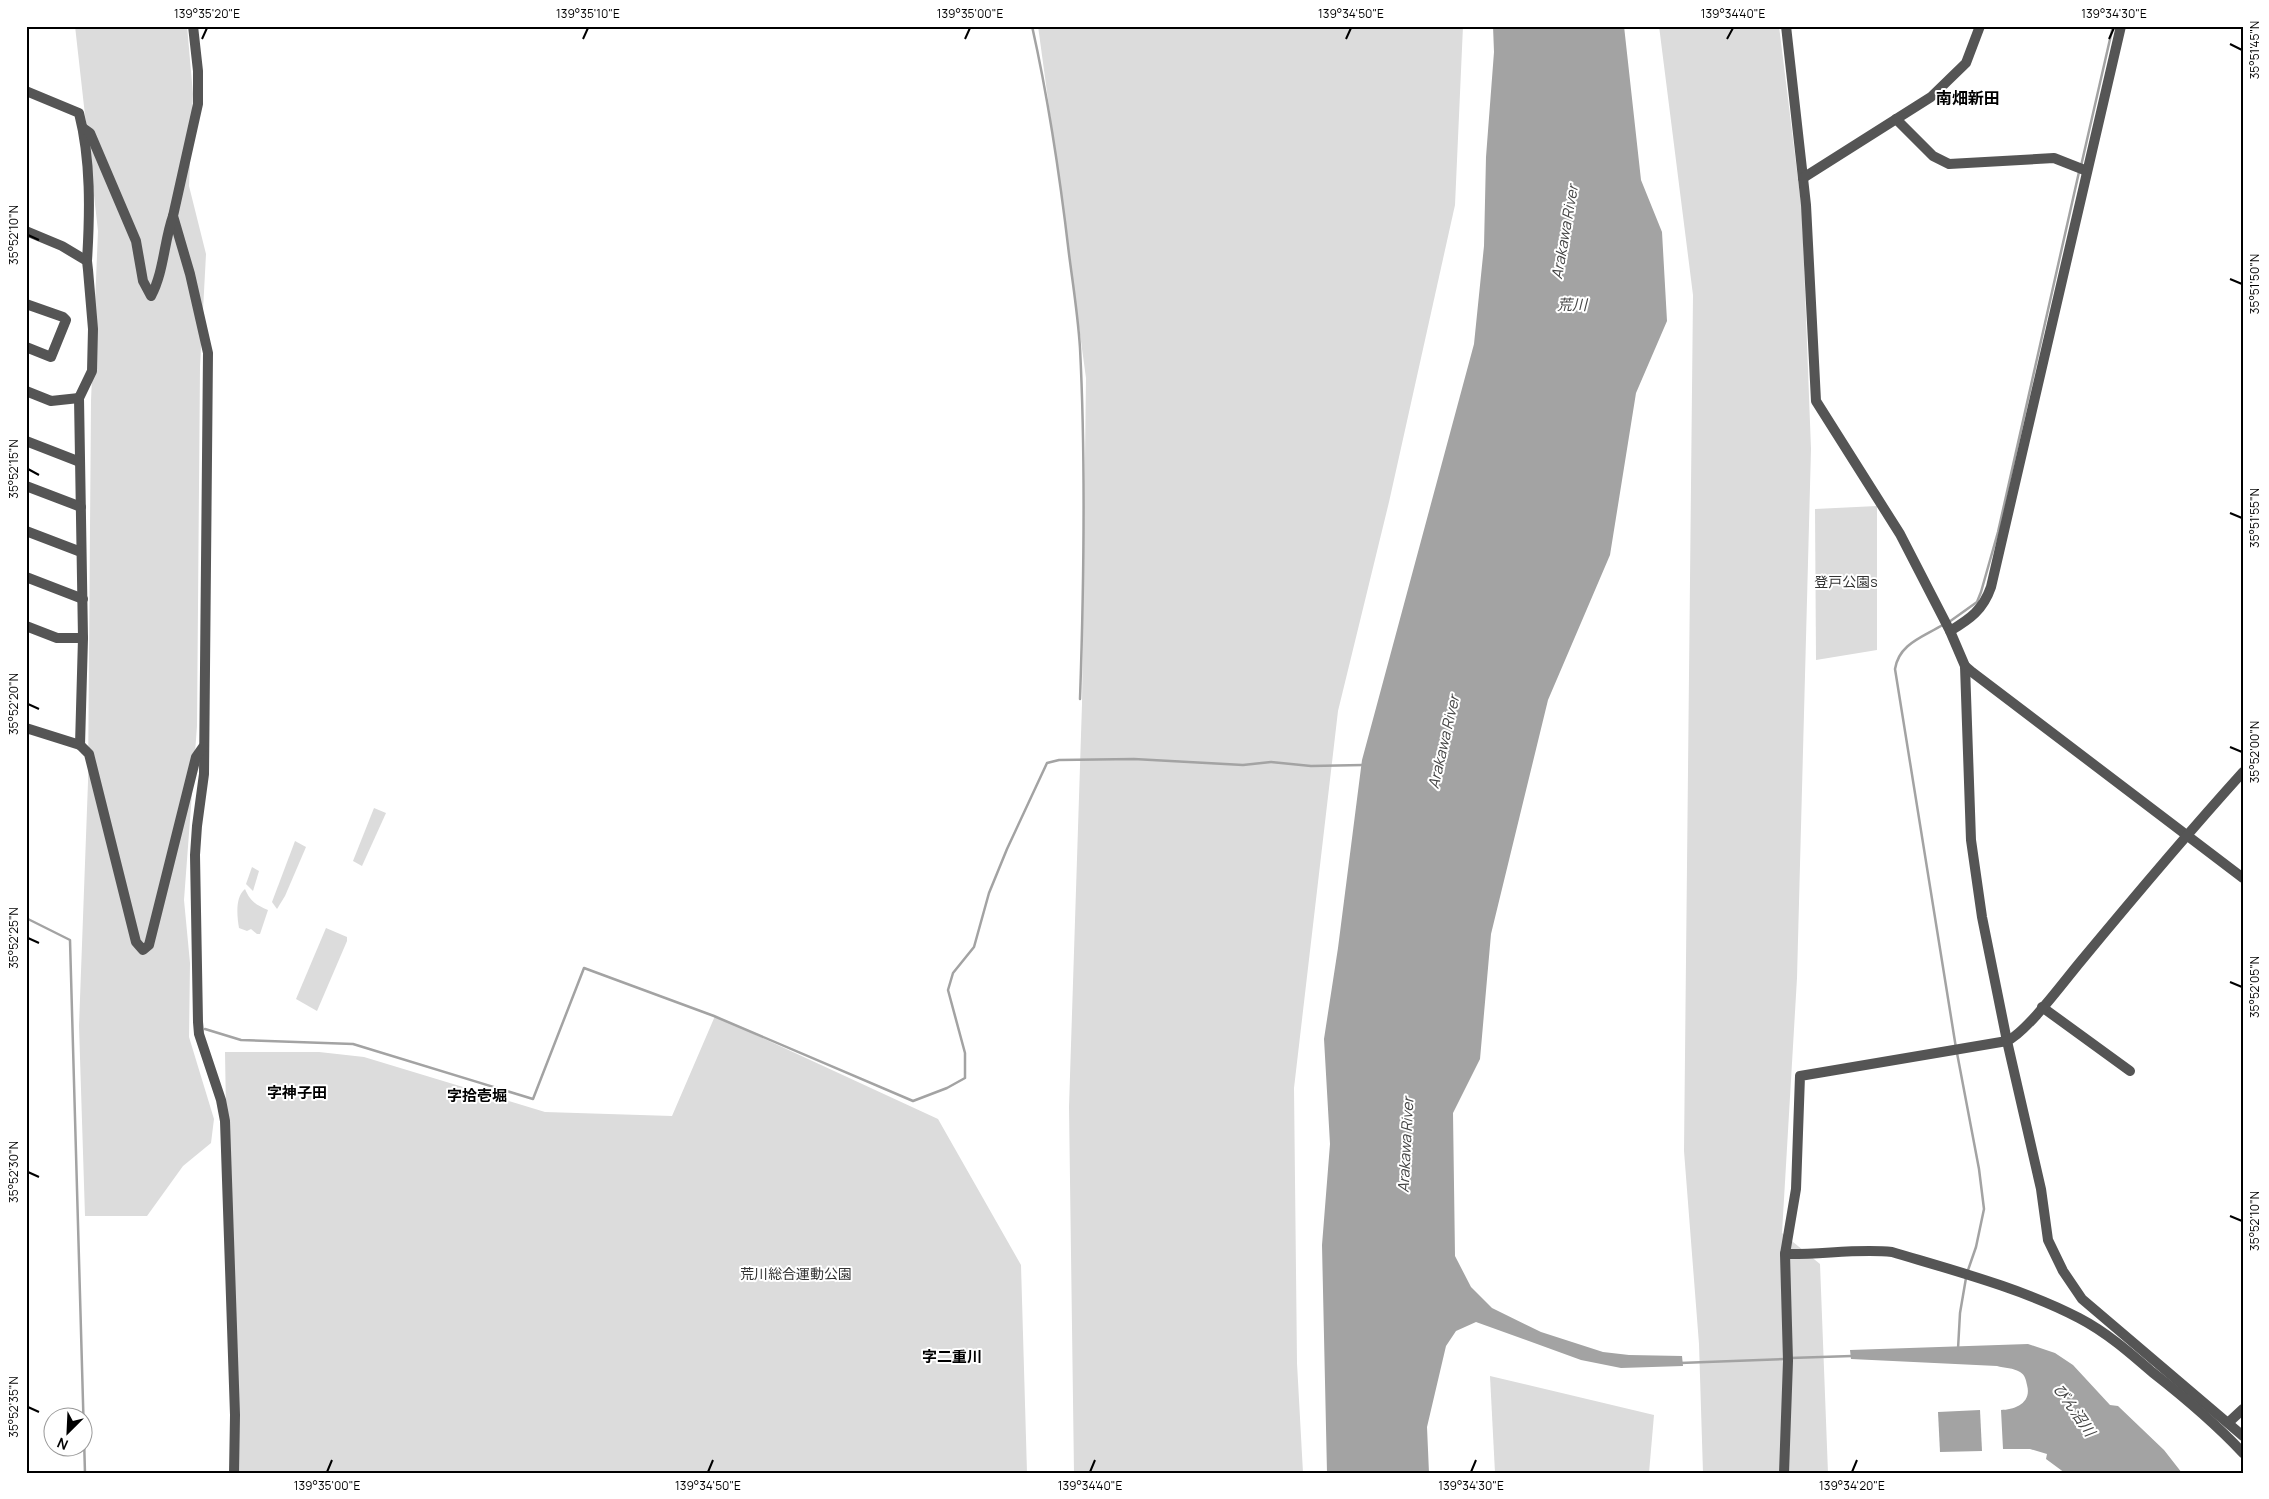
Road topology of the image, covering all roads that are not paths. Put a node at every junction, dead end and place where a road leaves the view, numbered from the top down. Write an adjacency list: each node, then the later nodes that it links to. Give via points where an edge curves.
1 (193, 26): 10 (street, via 198,104)
2 (1786, 26): 9 (street)
3 (1980, 26): 6 (street, via 1971,53 1959,71 1931,97)
4 (2121, 26): 8 (street)
5 (26, 91): 7 (street, via 79,113)
6 (1896, 119): 8 (street, via 1933,156 1949,164 2054,158); 9 (street)
7 (83, 128): 10 (street, via 90,133 136,241 143,282 151,296 157,285 166,234); 12 (street, via 90,214)
8 (2085, 170): 26 (street, via 1991,587 1973,617)
9 (1803, 178): 26 (street, via 1816,402 1881,502)
10 (173, 216): 31 (street, via 208,353)
11 (26, 231): 12 (street)
12 (87, 261): 16 (street, via 93,329 92,372)
13 (26, 304): 14 (street, via 64,318 66,322 51,357)
14 (26, 347)
15 (26, 391): 16 (street, via 51,401)
16 (79, 398): 18 (street)
17 (26, 441): 18 (street)
18 (80, 462): 20 (street)
19 (26, 486): 20 (street)
20 (81, 508): 22 (street)
21 (26, 531): 22 (street)
22 (81, 552): 24 (street)
23 (26, 577): 24 (street)
24 (83, 599): 27 (street)
25 (26, 626): 27 (street, via 58,638)
26 (1950, 631): 28 (street)
27 (83, 638): 30 (street)
28 (1966, 666): 33 (street); 36 (street, via 1973,863)
29 (26, 728): 30 (street)
30 (80, 745): 31 (street, via 87,750 93,765 136,942 143,950 149,945 196,757)
31 (203, 746): 43 (street, via 204,774 195,855 198,1022 225,1120)
32 (2243, 772): 33 (street)
33 (2185, 836): 34 (street); 35 (street)
34 (2243, 878)
35 (2042, 1008): 36 (street, via 2014,1038); 37 (street)
36 (2007, 1041): 38 (street, via 1800,1076 1796,1188); 40 (street, via 2041,1189 2046,1233 2063,1271 2092,1309)
37 (2130, 1071)
38 (1785, 1254): 42 (street, via 1892,1252 2057,1307 2124,1348); 44 (street, via 1788,1361)
39 (2243, 1409): 40 (street)
40 (2229, 1422): 41 (street)
41 (2243, 1436)
42 (2243, 1453)
43 (234, 1473)
44 (1784, 1473)

